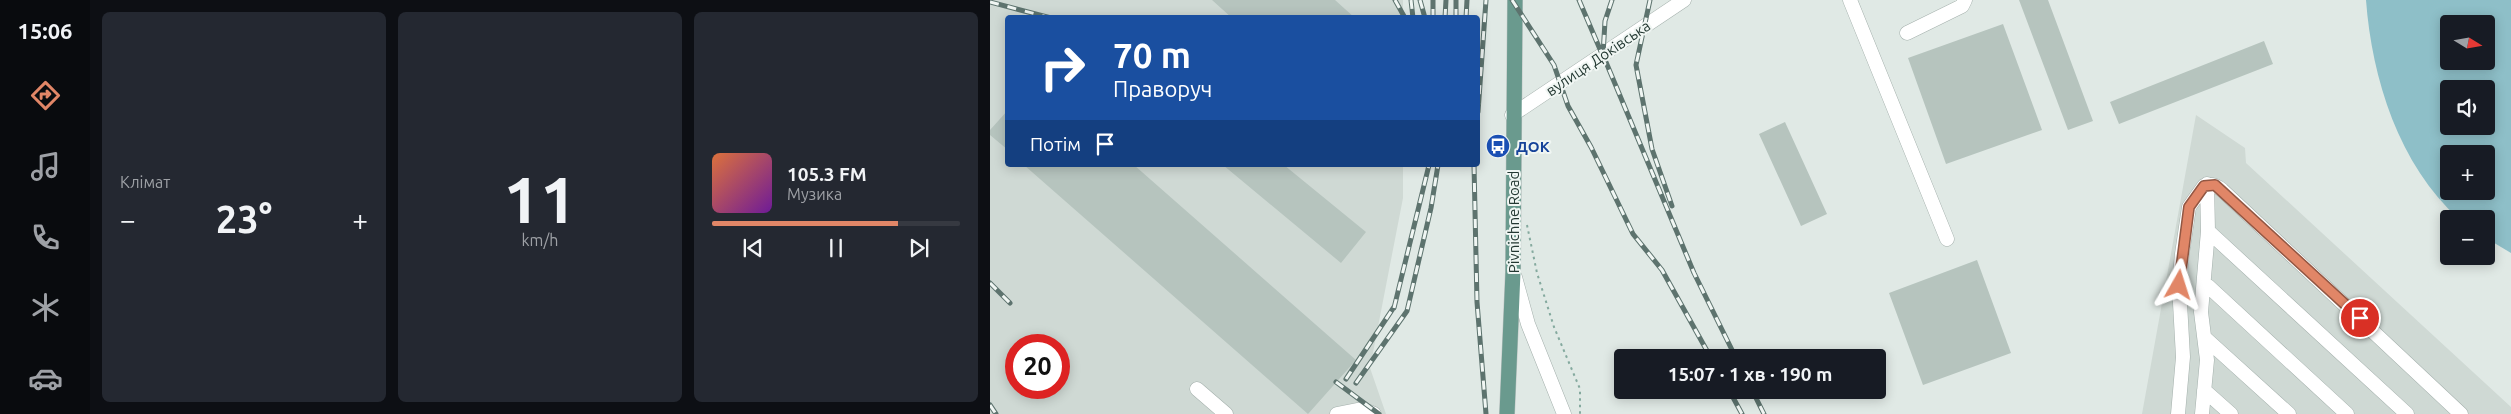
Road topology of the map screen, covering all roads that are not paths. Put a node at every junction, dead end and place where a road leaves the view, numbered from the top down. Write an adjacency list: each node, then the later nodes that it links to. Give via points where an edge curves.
1 (1515, 0): 6 (main road, Pivnichne Road)
2 (1684, 0): 6 (street, вулиця Доківська)
3 (1850, 0): 9 (street)
4 (1965, 0): 5 (street, via 1962,6)
5 (1907, 34)
6 (1512, 115): 10 (main road, Pivnichne Road)
7 (2208, 184): 8 (street); 20 (street, via 2189,207 2182,254 2179,285 2183,357); 26 (street, via 2222,190)
8 (2208, 231): 12 (street, via 2201,312); 25 (street)
9 (1948, 239)
10 (1513, 272): 18 (main road, Pivnichne Road); 19 (street, via 1528,324)
11 (2208, 286): 24 (street)
12 (2205, 338): 14 (street); 23 (street)
13 (1197, 389): 15 (street)
14 (2204, 390): 21 (street); 22 (street)
15 (1226, 414)
16 (1337, 414): 17 (street, via 1362,410)
17 (1374, 414)
18 (1507, 414)
19 (1564, 414)
20 (2178, 414)
21 (2202, 414)
22 (2231, 414)
23 (2289, 414)
24 (2347, 414)
25 (2407, 414)
26 (2461, 414)

